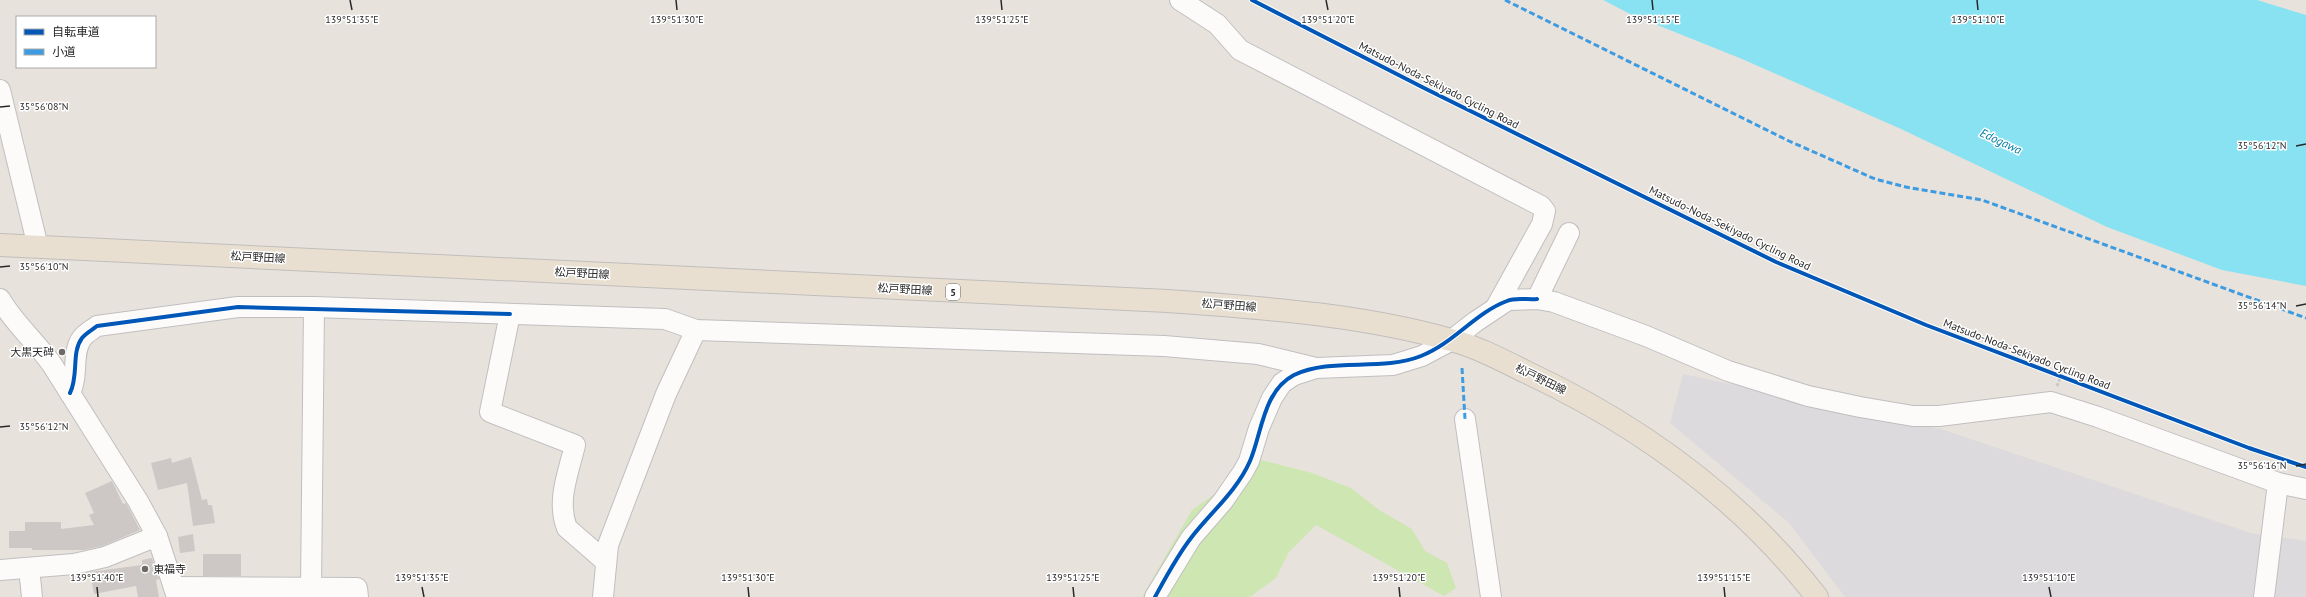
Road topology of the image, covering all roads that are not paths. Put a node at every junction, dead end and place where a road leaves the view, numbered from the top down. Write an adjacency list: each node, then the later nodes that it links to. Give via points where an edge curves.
1 (1180, 0): 8 (street, via 1217,24 1240,50 1541,206 1545,211 1542,224)
2 (0, 90): 5 (street)
3 (1569, 233): 7 (street)
4 (0, 245): 5 (main road, 松戸野田線 / 5)
5 (38, 248): 14 (main road, 松戸野田線 / 5, via 1190,303 1331,315)
6 (0, 299): 13 (street, via 8,312)
7 (1537, 299): 8 (street, via 1508,300); 18 (street, via 1580,311 1728,371 1808,396 1860,408 1913,416 1939,416 2051,402 2098,416)
8 (1496, 307): 14 (street)
9 (314, 308): 10 (street); 16 (street, via 238,307 97,326 78,344 75,383); 24 (street)
10 (510, 314): 12 (street, via 665,319); 21 (street, via 490,412 575,444 562,499 564,520 567,528)
11 (0, 323): 13 (street)
12 (696, 330): 15 (street, via 1164,346 1258,354); 21 (street, via 666,394 608,544)
13 (32, 338): 16 (street)
14 (1452, 340): 15 (street, via 1422,356 1393,364); 31 (main road, 松戸野田線 / 5, via 1560,387 1628,426 1676,459 1718,493 1764,536)
15 (1316, 368): 29 (street, via 1294,375 1282,383 1272,398 1259,428 1250,461 1244,472 1191,538)
16 (70, 393): 20 (street)
17 (1465, 419): 30 (street)
18 (2278, 483): 19 (street); 32 (street)
19 (2306, 489)
20 (157, 536): 22 (street, via 105,557 74,564); 25 (street)
21 (605, 561): 28 (street)
22 (29, 568): 23 (street); 26 (street)
23 (0, 570)
24 (311, 588): 25 (street); 27 (street, via 357,588)
25 (176, 592)
26 (32, 597)
27 (358, 597)
28 (603, 597)
29 (1155, 597)
30 (1491, 597)
31 (1817, 597)
32 (2264, 597)

